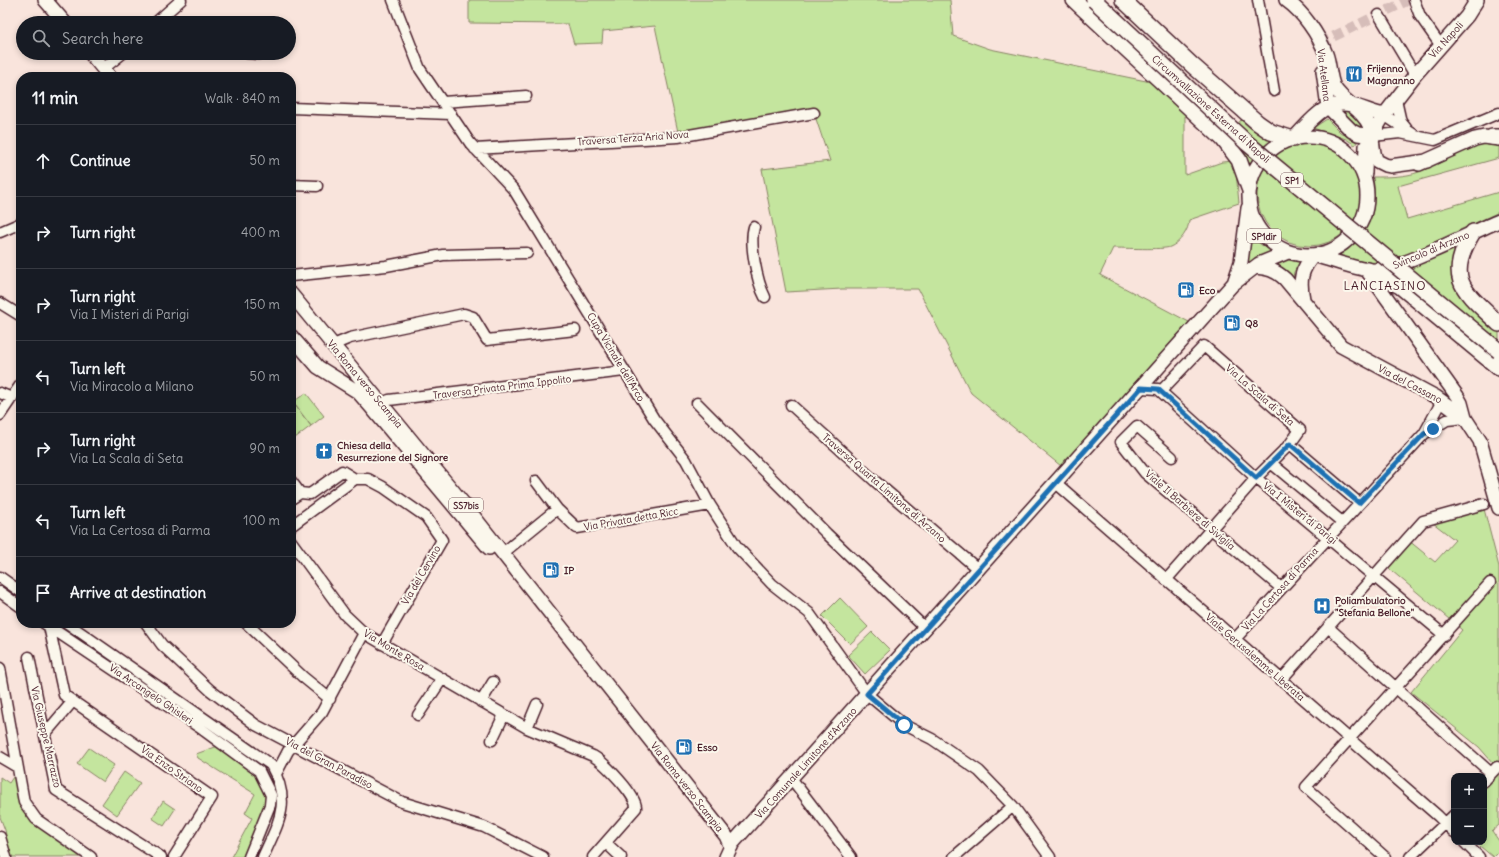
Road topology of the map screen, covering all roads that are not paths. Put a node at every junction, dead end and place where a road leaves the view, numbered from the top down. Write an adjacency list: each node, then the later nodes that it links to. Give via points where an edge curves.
1 (35, 0): 14 (main road)
2 (45, 0): 15 (main road)
3 (180, 0): 16 (street)
4 (393, 0): 29 (street, Cupa Vicinale dell'Arco, via 420,69)
5 (1074, 0): 47 (highway, via 1223,139 1239,160)
6 (1094, 0): 70 (highway, Circumvallazione Esterna di Napoli / SP1, bridge, via 1247,143)
7 (1107, 0): 67 (highway, Circumvallazione Esterna di Napoli / SP1, via 1259,141)
8 (1123, 0): 41 (highway, via 1258,123 1271,132)
9 (1258, 0): 26 (street)
10 (1286, 0): 17 (main road, Via Atellana, via 1307,20)
11 (1414, 0): 18 (street, via 1420,16)
12 (1477, 0): 18 (main road, Via Napoli, via 1468,16)
13 (1379, 15): 25 (street)
14 (48, 16)
15 (59, 16)
16 (163, 16)
17 (1320, 43): 30 (main road, Via Atellana, via 1326,54 1335,87); 31 (main road, Via Atellana)
18 (1441, 46): 25 (main road, Via Napoli)
19 (87, 60): 22 (main road)
20 (95, 60): 23 (main road)
21 (117, 60): 24 (street)
22 (102, 72)
23 (103, 72)
24 (106, 72)
25 (1415, 75): 28 (main road, Via Napoli)
26 (1274, 91)
27 (526, 96): 29 (street)
28 (1396, 100): 36 (main road, Via Napoli); 37 (street, via 1401,122)
29 (443, 102): 35 (street, Cupa Vicinale dell'Arco)
30 (1353, 105): 31 (main road, Via Atellana, via 1338,104); 36 (main road, Via Atellana); 38 (main road, Via Atellana, via 1365,118)
31 (1328, 107): 38 (main road, Via Atellana, via 1352,131); 41 (main road)
32 (296, 108): 35 (street)
33 (814, 113): 42 (street, Traversa Terza Aria Nova, via 678,136)
34 (1499, 113): 39 (street, via 1435,140)
35 (451, 114): 42 (street, Cupa Vicinale dell'Arco)
36 (1384, 116): 37 (street); 38 (main road, Via Napoli)
37 (1407, 130): 39 (street)
38 (1373, 136): 39 (street, via 1393,133); 43 (main road, via 1375,157 1381,164 1390,166); 44 (main road, via 1366,146)
39 (1416, 136)
40 (1497, 138): 43 (main road, via 1475,139)
41 (1293, 139): 44 (main road, SP1dir, via 1307,137 1333,142); 47 (main road, SP1dir, via 1280,144 1260,162 1253,174)
42 (475, 148): 74 (street, Cupa Vicinale dell'Arco, via 514,190)
43 (1427, 161): 44 (main road, via 1386,173)
44 (1365, 170): 55 (main road, SP1dir, via 1367,206 1357,230 1338,247)
45 (296, 185): 46 (street)
46 (317, 186)
47 (1249, 194): 53 (main road, SP1dir, via 1256,224 1264,236); 59 (main road, via 1242,262)
48 (1499, 220): 52 (main road, Svincolo di Arzano / SP1dir)
49 (16, 225): 51 (street)
50 (754, 227): 60 (street, via 754,250 759,282)
51 (0, 232)
52 (1473, 232): 57 (main road, Svincolo di Arzano / SP1dir, via 1394,266); 65 (highway, via 1462,252 1459,276 1463,289)
53 (1288, 252): 55 (main road, SP1dir); 56 (main road)
54 (527, 253): 58 (street, via 443,255 386,266)
55 (1314, 255): 57 (main road, Svincolo di Arzano / SP1dir); 62 (main road, via 1300,276)
56 (1255, 267): 59 (main road); 62 (main road, Via del Cassano, via 1276,271)
57 (1367, 270): 72 (highway, via 1400,286); 82 (main road)
58 (296, 275)
59 (1233, 284): 73 (main road, Via Comunale Limitone d'Arzano)
60 (765, 296)
61 (296, 300): 69 (main road, Via Roma verso Scampia)
62 (1303, 300): 82 (main road, Via del Cassano, via 1341,346)
63 (0, 303): 64 (street)
64 (16, 313)
65 (1499, 324)
66 (575, 330): 69 (street, via 487,340 473,316 464,314 350,338)
67 (1499, 338)
68 (296, 344): 75 (main road, Via Roma verso Scampia, via 318,367)
69 (332, 345): 71 (main road, Via Roma verso Scampia)
70 (1499, 351)
71 (342, 357): 75 (main road, via 342,372); 83 (main road, Via Roma verso Scampia / SS7bis)
72 (1499, 368)
73 (1157, 370): 76 (main road, Via Comunale Limitone d'Arzano); 77 (street)
74 (624, 371): 83 (street, Traversa Privata Prima Ippolito); 101 (street, Cupa Vicinale dell'Arco, via 654,419 686,460)
75 (331, 376): 109 (main road, Via Roma verso Scampia / SS7bis, via 358,392)
76 (1141, 388): 77 (street); 95 (main road, Via Comunale Limitone d'Arzano)
77 (1160, 390): 89 (street, Via La Scala di Seta, via 1204,346 1300,430); 93 (street, Via I Misteri di Parigi)
78 (16, 392): 80 (street)
79 (0, 393): 80 (street)
80 (12, 398): 85 (street)
81 (697, 402): 125 (street)
82 (1450, 402): 86 (main road, via 1461,403); 87 (street); 88 (street, Via La Certosa di Parma)
83 (380, 403): 109 (main road, Via Roma verso Scampia / SS7bis)
84 (791, 405): 110 (street, Traversa Quarta Limitone di Arzano)
85 (0, 416)
86 (1465, 418): 87 (street, Via La Certosa di Parma); 102 (main road, via 1480,441)
87 (1447, 420): 88 (street, Via La Certosa di Parma)
88 (1424, 434): 99 (street, Via La Certosa di Parma)
89 (1290, 444): 91 (street); 99 (street)
90 (1172, 457): 106 (street, Viale Il Barbiere di Siviglia, via 1137,426 1121,442 1145,473)
91 (1272, 463): 93 (street); 105 (street, Via I Misteri di Parigi)
92 (355, 478): 97 (street, via 342,471 310,494); 104 (street); 129 (street, Via del Cervino, via 368,479 383,487 426,517 442,540)
93 (1256, 478): 106 (street); 107 (street, Via I Misteri di Parigi)
94 (536, 481): 103 (street)
95 (1056, 483): 110 (main road, Via Comunale Limitone d'Arzano); 113 (street, Viale Gerusalemme Liberata)
96 (296, 488): 97 (street)
97 (300, 493): 98 (street)
98 (296, 496)
99 (1359, 503): 105 (street, Via La Certosa di Parma)
100 (1484, 504): 111 (street, via 1423,521)
101 (710, 505): 103 (street, Via Privata detta Ricc, via 577,528); 136 (street, Cupa Vicinale dell'Arco, via 737,547 772,584 809,613)
102 (1499, 508)
103 (557, 509): 109 (street)
104 (296, 522)
105 (1342, 522): 107 (street, Via La Certosa di Parma)
106 (1211, 529): 113 (street); 116 (street, Viale Il Barbiere di Siviglia)
107 (1328, 537): 111 (street, Via I Misteri di Parigi); 116 (street, Via La Certosa di Parma)
108 (296, 547): 126 (street, Via Monte Rosa, via 344,615)
109 (502, 555): 160 (main road, Via Roma verso Scampia / SS7bis, via 618,710); 160 (main road, Via Roma verso Scampia / SS7bis, via 586,656 726,836)
110 (979, 570): 125 (main road, Via Comunale Limitone d'Arzano)
111 (1373, 575): 119 (street); 127 (street, Via I Misteri di Parigi)
112 (0, 577): 115 (street)
113 (1166, 580): 128 (street, Viale Gerusalemme Liberata)
114 (1496, 580): 127 (street)
115 (16, 588)
116 (1281, 588): 128 (street, Via La Certosa di Parma)
117 (0, 592): 118 (street)
118 (16, 603)
119 (1328, 627): 133 (street); 135 (street)
120 (49, 628): 138 (street, Via Enzo Striano, via 64,695)
121 (54, 628): 165 (street, Via Arcangelo Ghisleri, via 256,768 271,795 267,814)
122 (74, 628): 150 (street, Via Arcangelo Ghisleri)
123 (150, 628): 147 (street, Via del Gran Paradiso, via 162,645 210,690 256,725)
124 (251, 628): 137 (street)
125 (926, 629): 136 (main road, Via Comunale Limitone d'Arzano)
126 (364, 633): 129 (street, Via Monte Rosa); 137 (street)
127 (1444, 635): 135 (street)
128 (1235, 640): 133 (street, Viale Gerusalemme Liberata)
129 (382, 644): 132 (street, Via Monte Rosa)
130 (29, 657): 144 (street, Via Giuseppe Marrazzo)
131 (0, 668): 149 (street)
132 (442, 679): 139 (street, Via Monte Rosa); 141 (street)
133 (1281, 680): 146 (street, Viale Gerusalemme Liberata)
134 (493, 682): 139 (street)
135 (1396, 688): 146 (street); 152 (street, via 1494,770)
136 (867, 694): 151 (main road, Via Comunale Limitone d'Arzano); 153 (street, Cupa Vicinale dell'Arco, via 904,725 932,739 979,772)
137 (330, 699): 147 (street)
138 (73, 701): 144 (street); 164 (street, Via Enzo Striano, via 212,797)
139 (481, 702): 142 (street, Via Monte Rosa)
140 (537, 704): 143 (street)
141 (418, 715)
142 (504, 715): 143 (street, Via Monte Rosa); 145 (street)
143 (527, 728): 158 (street, Via Monte Rosa, via 599,759 634,797 637,804 635,812)
144 (45, 734): 163 (street, Via Giuseppe Marrazzo, via 56,790)
145 (492, 740)
146 (1349, 740): 155 (street, Viale Gerusalemme Liberata); 173 (street, via 1306,787)
147 (294, 744): 150 (street); 167 (street, Via del Gran Paradiso, via 402,802 484,827)
148 (0, 757): 149 (street)
149 (18, 767): 162 (street, via 24,802 36,819)
150 (274, 769): 166 (street, via 284,799)
151 (791, 778): 160 (main road, Via Comunale Limitone d'Arzano); 170 (street)
152 (1487, 778)
153 (1013, 806): 171 (street); 172 (street, Cupa Vicinale dell'Arco)
154 (1451, 818): 155 (street)
155 (1446, 824): 156 (street, Viale Gerusalemme Liberata); 174 (street)
156 (1451, 829)
157 (0, 837): 161 (street)
158 (606, 843): 168 (street, Via Monte Rosa); 169 (street)
159 (1467, 845): 175 (street)
160 (732, 854)
161 (6, 857)
162 (91, 857)
163 (161, 857)
164 (174, 857)
165 (249, 857)
166 (263, 857)
167 (543, 857)
168 (593, 857)
169 (621, 857)
170 (851, 857)
171 (954, 857)
172 (1050, 857)
173 (1385, 857)
174 (1410, 857)
175 (1479, 857)

